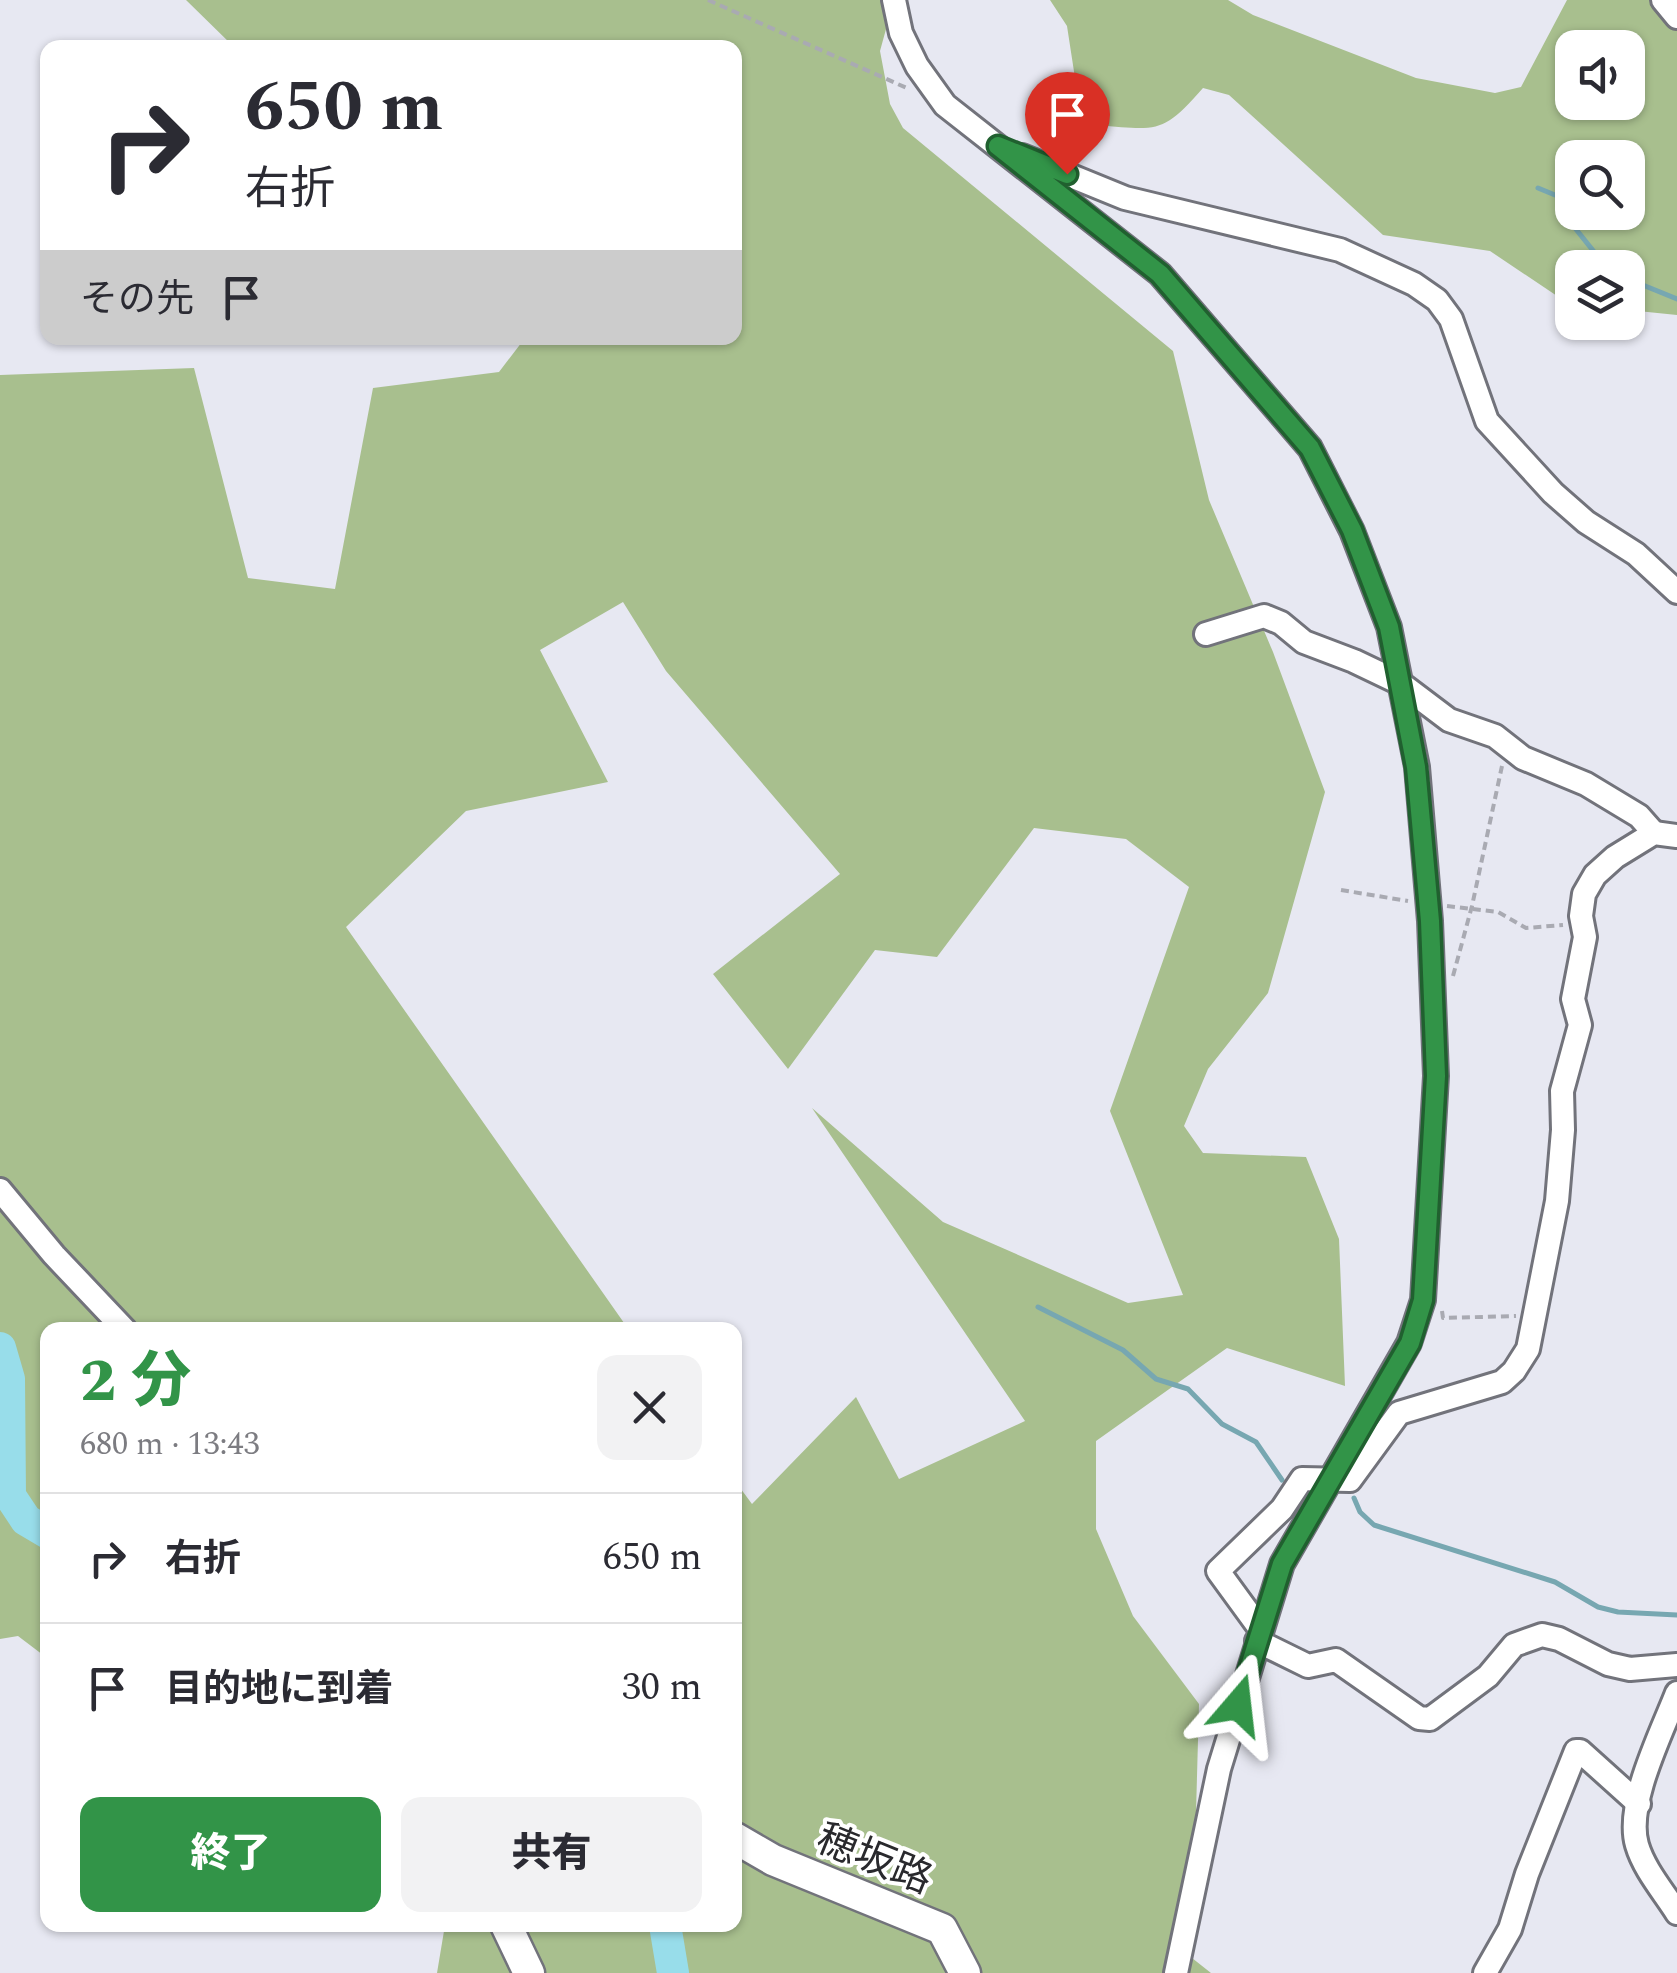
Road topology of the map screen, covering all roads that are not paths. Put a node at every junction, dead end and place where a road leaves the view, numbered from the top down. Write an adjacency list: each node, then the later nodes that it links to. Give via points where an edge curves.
1 (894, 0): 4 (street, via 917,66 945,106)
2 (1663, 0): 3 (street)
3 (1677, 17)
4 (998, 146): 5 (street, via 1125,198 1340,250 1414,284 1450,318 1487,421 1553,493); 7 (street, via 1160,274 1310,448 1352,530 1389,627)
5 (1677, 592)
6 (1206, 634): 7 (street, via 1264,616 1304,642)
7 (1400, 683): 8 (street, via 1450,720 1586,784); 11 (street, via 1416,767 1436,1076 1423,1300 1410,1343)
8 (1665, 834): 11 (street, via 1615,857 1584,894 1585,937 1572,999 1580,1024 1562,1091 1557,1201 1528,1348 1502,1382 1399,1413 1350,1480)
9 (0, 1190): 10 (street)
10 (117, 1322)
11 (1331, 1479): 12 (street, via 1282,1564); 12 (street, via 1302,1479 1282,1509 1218,1571)
12 (1259, 1636): 13 (street, via 1308,1666 1336,1660 1420,1718 1430,1718 1488,1676 1514,1646 1542,1635 1630,1669); 21 (street, via 1219,1769)
13 (1677, 1665)
14 (1677, 1693): 15 (street)
15 (1639, 1804): 17 (street, via 1636,1840); 22 (street, via 1576,1751 1510,1929)
16 (742, 1842): 20 (main road, 穂坂路, via 942,1929)
17 (1677, 1913)
18 (510, 1932): 19 (main road)
19 (530, 1973)
20 (965, 1973)
21 (1176, 1973)
22 (1485, 1973)

